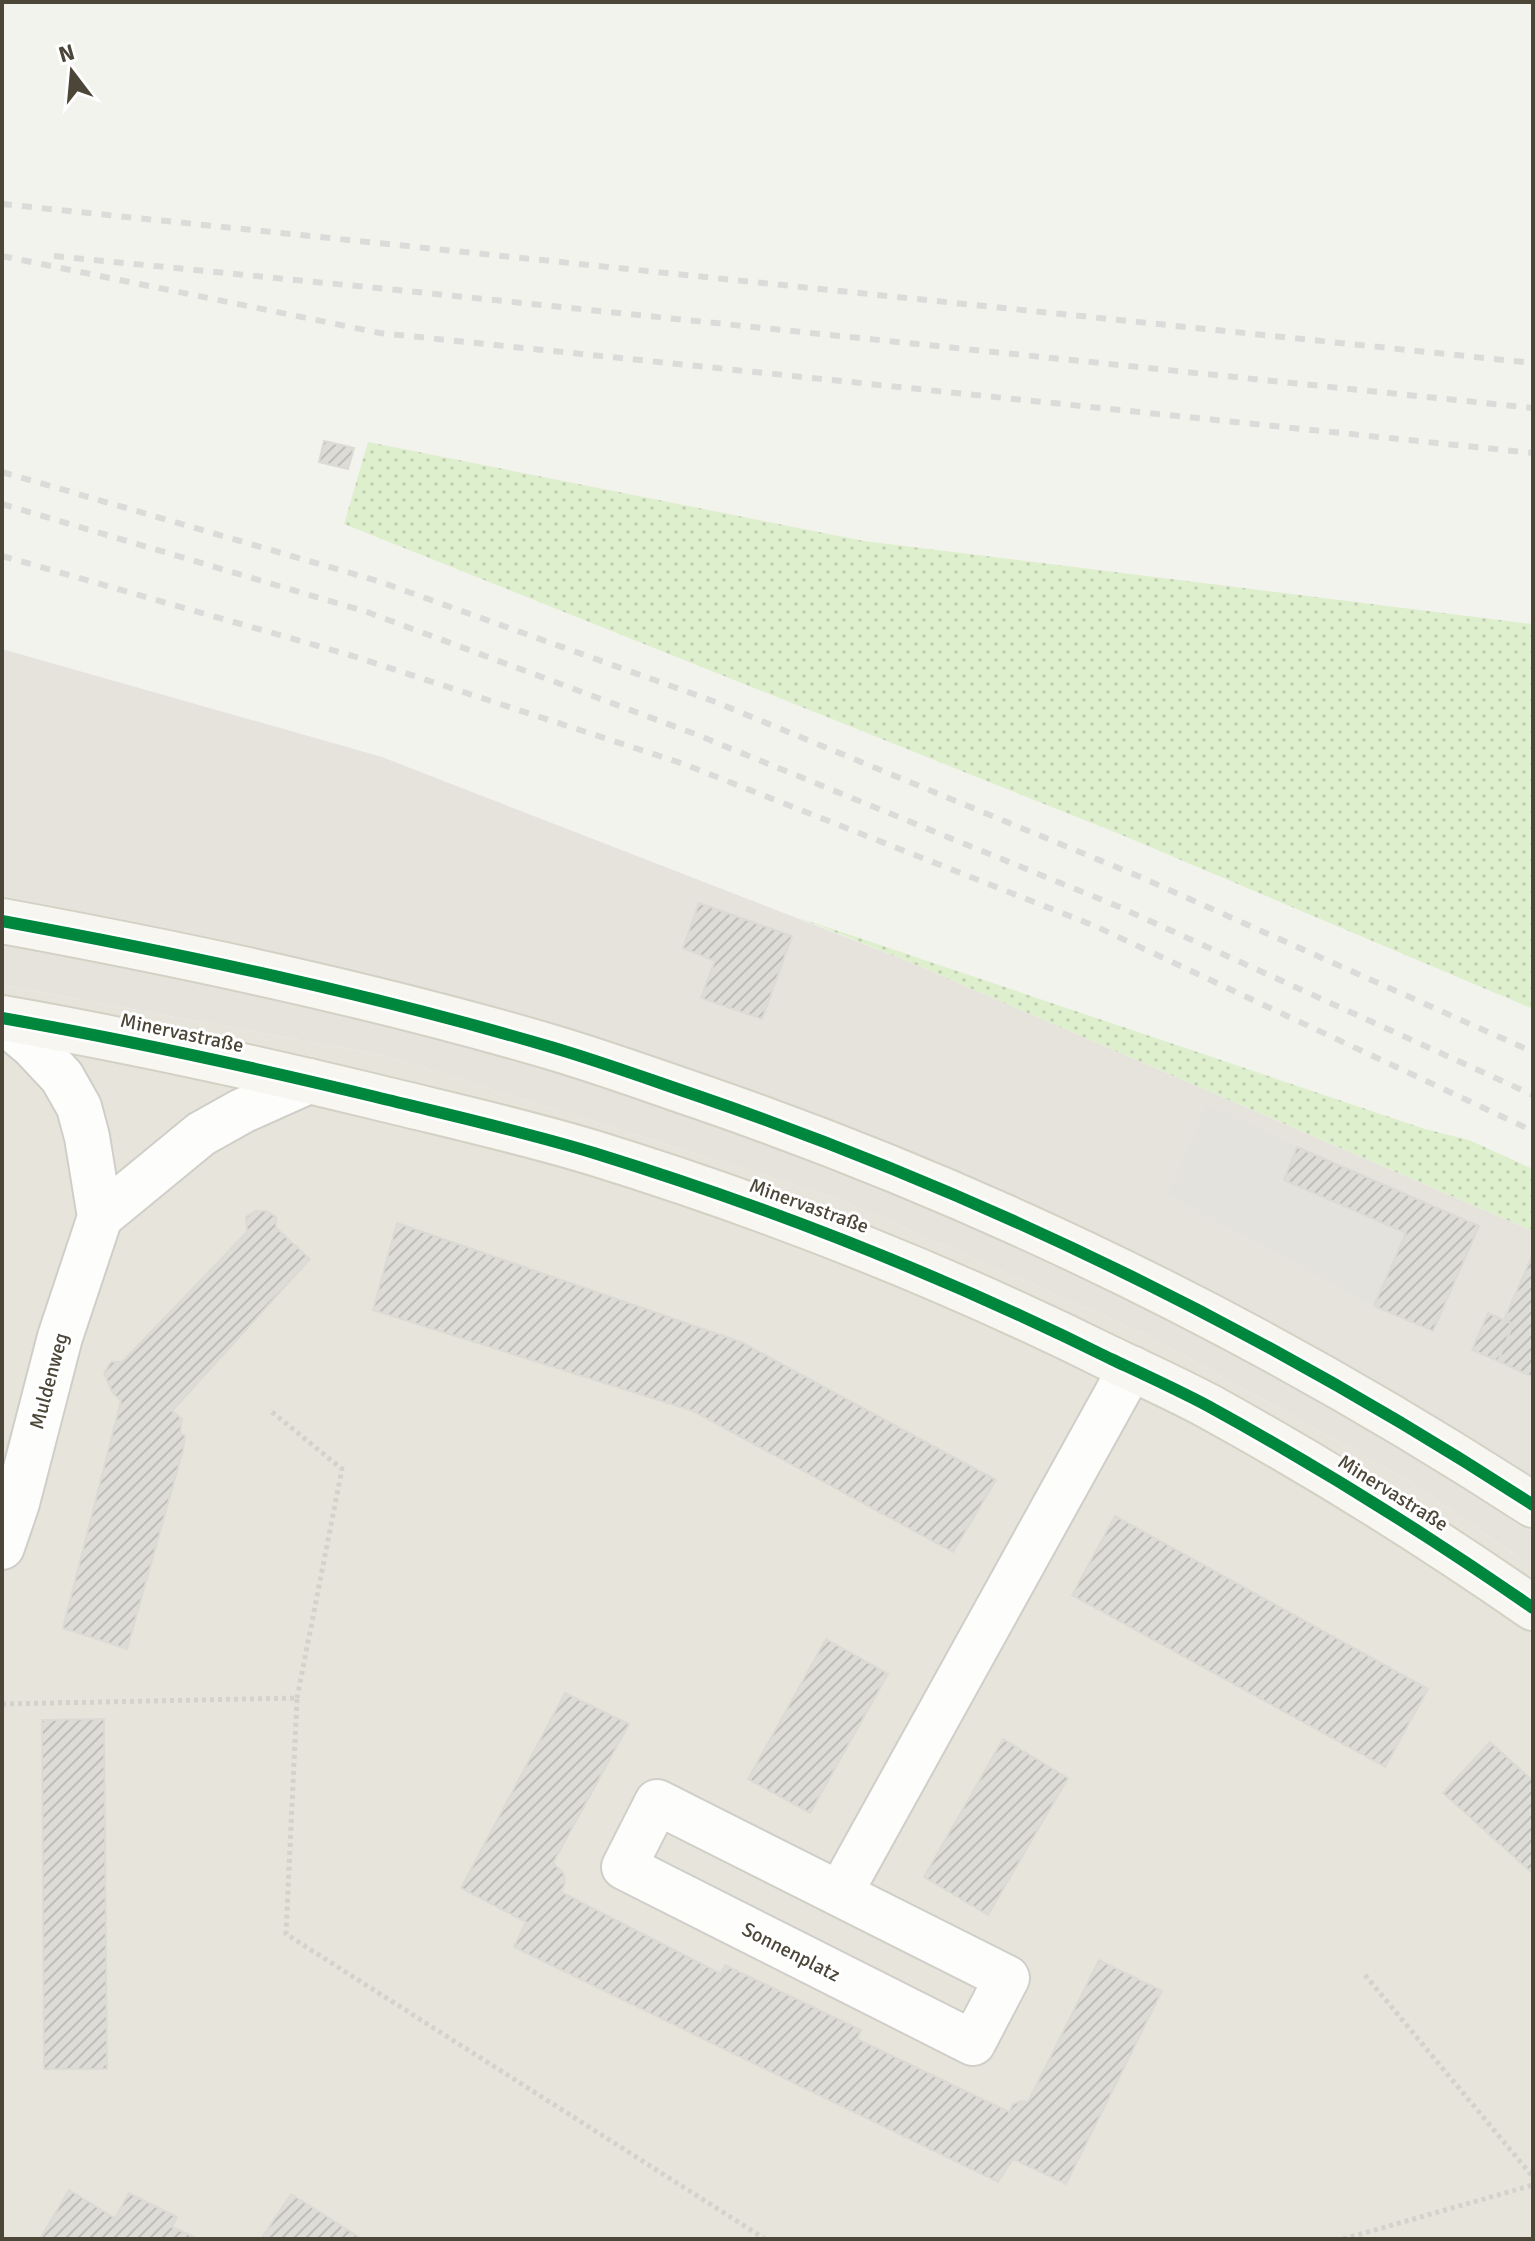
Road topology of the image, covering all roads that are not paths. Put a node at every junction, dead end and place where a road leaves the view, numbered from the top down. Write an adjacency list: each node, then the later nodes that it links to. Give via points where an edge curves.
1 (2, 921): 6 (main road, via 279,977 483,1028 625,1071 833,1145 1017,1221 1172,1297 1328,1379)
2 (2, 1019): 3 (main road, Minervastraße); 4 (street, Muldenweg, via 62,1077 79,1107)
3 (309, 1081): 4 (street, via 201,1134); 5 (main road, Minervastraße, via 589,1152 759,1208 964,1289)
4 (100, 1217): 7 (street, Muldenweg, via 60,1337)
5 (1131, 1368): 8 (main road, Minervastraße, via 1273,1443); 9 (street)
6 (1533, 1505)
7 (2, 1547)
8 (1533, 1608)
9 (840, 1893): 9 (street, Sonnenplatz, via 1007,1978 973,2043 624,1867 657,1802)

